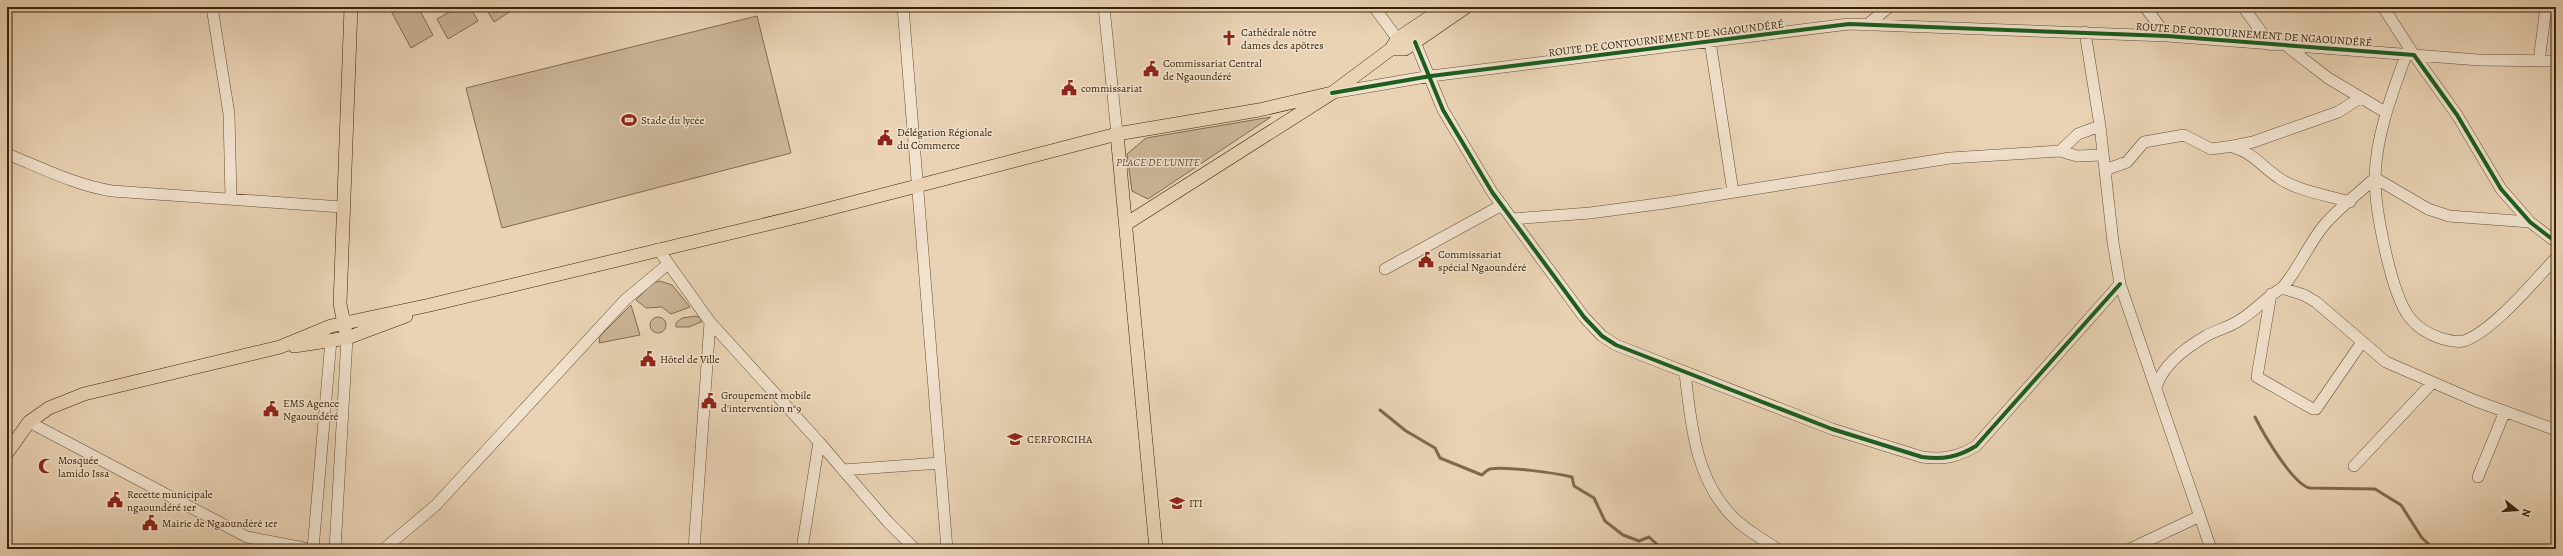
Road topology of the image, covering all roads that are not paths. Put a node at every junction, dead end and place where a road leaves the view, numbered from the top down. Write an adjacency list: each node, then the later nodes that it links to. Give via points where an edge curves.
1 (212, 7): 37 (street, via 229,114)
2 (351, 7): 40 (main road)
3 (903, 7): 35 (street)
4 (1104, 7): 28 (street)
5 (1374, 7): 17 (street)
6 (1445, 7): 17 (main road)
7 (1466, 7): 17 (main road)
8 (1889, 7): 13 (street)
9 (2145, 7): 15 (street)
10 (2243, 7): 18 (street)
11 (2383, 7): 20 (street)
12 (2546, 7): 21 (street)
13 (1867, 24): 14 (street, ROUTE DE CONTOURNEMENT DE NGAOUNDÉRÉ); 16 (street, ROUTE DE CONTOURNEMENT DE NGAOUNDÉRÉ)
14 (2084, 32): 15 (street, ROUTE DE CONTOURNEMENT DE NGAOUNDÉRÉ); 27 (street)
15 (2167, 36): 18 (street, ROUTE DE CONTOURNEMENT DE NGAOUNDÉRÉ)
16 (1710, 41): 23 (street, ROUTE DE CONTOURNEMENT DE NGAOUNDÉRÉ); 36 (street)
17 (1402, 45): 23 (street); 24 (main road)
18 (2271, 45): 19 (street, ROUTE DE CONTOURNEMENT DE NGAOUNDÉRÉ)
19 (2288, 47): 20 (street, ROUTE DE CONTOURNEMENT DE NGAOUNDÉRÉ); 25 (street, via 2328,78)
20 (2410, 55): 21 (street, ROUTE DE CONTOURNEMENT DE NGAOUNDÉRÉ); 26 (street); 42 (street, via 2457,115 2501,189)
21 (2539, 61): 22 (street, ROUTE DE CONTOURNEMENT DE NGAOUNDÉRÉ)
22 (2556, 61)
23 (1431, 76): 24 (street, ROUTE DE CONTOURNEMENT DE NGAOUNDÉRÉ); 39 (street, via 1443,110)
24 (1332, 93): 28 (main road, via 1259,110); 43 (main road)
25 (2360, 98): 26 (street); 29 (street, via 2338,112 2253,142)
26 (2385, 112): 34 (street)
27 (2100, 126): 30 (street, via 2078,134); 32 (street)
28 (1117, 134): 35 (main road); 43 (main road)
29 (2233, 146): 33 (street, via 2211,149 2188,135 2144,142 2127,162); 38 (street, via 2255,156 2288,184)
30 (2060, 151): 32 (street, via 2077,156); 36 (street, via 1950,158)
31 (7, 154): 37 (street, via 92,188)
32 (2104, 155): 33 (street)
33 (2105, 170): 50 (street)
34 (2375, 178): 38 (street); 42 (street, via 2428,209 2449,216); 46 (street, via 2379,219 2399,300 2409,317 2431,335 2450,341 2462,341 2477,335 2505,311)
35 (918, 186): 45 (main road); 71 (street)
36 (1733, 192): 41 (street, via 1590,213)
37 (231, 199): 40 (street)
38 (2350, 202): 49 (street, via 2325,224)
39 (1502, 205): 41 (street); 48 (street)
40 (342, 207): 54 (main road)
41 (1512, 218): 63 (street, via 1584,317 1602,336 1616,345)
42 (2530, 222): 44 (street)
43 (1126, 224): 86 (main road)
44 (2556, 242)
45 (658, 249): 47 (street); 55 (main road)
46 (2556, 258)
47 (668, 264): 56 (street); 81 (street, via 625,300 436,505)
48 (1385, 269)
49 (2293, 276): 51 (street); 53 (street)
50 (2120, 284): 63 (street, via 1976,446 1963,454 1949,458 1922,458 1832,429); 65 (street)
51 (2282, 288): 52 (street); 53 (street)
52 (2271, 294): 61 (street, via 2257,378 2313,409 2316,409); 65 (street, via 2239,321 2206,336 2169,364)
53 (2304, 294): 61 (street)
54 (340, 304): 57 (main road); 58 (main road)
55 (430, 305): 57 (main road); 59 (main road, via 413,314)
56 (710, 322): 69 (street); 82 (street)
57 (346, 323): 58 (main road); 59 (main road)
58 (331, 326): 60 (main road); 62 (main road)
59 (347, 338): 60 (main road); 80 (street)
60 (331, 340): 62 (main road); 79 (street)
61 (2362, 342): 64 (street, via 2386,362)
62 (280, 347): 67 (main road, via 84,394 49,408)
63 (1685, 373): 87 (street, via 1697,451 1714,492 1735,519)
64 (2432, 382): 66 (street); 72 (street)
65 (2156, 385): 75 (street)
66 (2505, 411): 68 (street); 74 (street)
67 (29, 422): 70 (main road); 76 (street)
68 (2556, 430)
69 (819, 442): 73 (street); 83 (street)
70 (7, 453)
71 (940, 463): 73 (street); 85 (street)
72 (2354, 466)
73 (843, 470): 84 (street)
74 (2478, 477)
75 (2200, 516): 88 (street); 89 (street)
76 (247, 537): 77 (street); 78 (street)
77 (246, 549)
78 (309, 549)
79 (313, 549)
80 (335, 549)
81 (384, 549)
82 (694, 549)
83 (802, 549)
84 (915, 549)
85 (947, 549)
86 (1156, 549)
87 (1777, 549)
88 (2130, 549)
89 (2211, 549)

